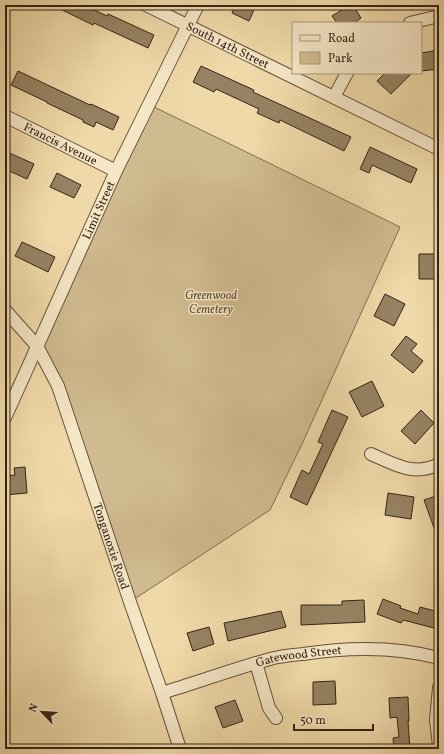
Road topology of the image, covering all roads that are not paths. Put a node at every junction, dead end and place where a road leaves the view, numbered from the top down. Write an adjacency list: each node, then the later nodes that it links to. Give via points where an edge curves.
1 (146, 5): 5 (street, South 14th Street)
2 (198, 5): 5 (street, Limit Street)
3 (434, 13): 4 (street)
4 (412, 22)
5 (188, 26): 7 (street, South 14th Street); 10 (street, Limit Street)
6 (346, 74): 7 (street)
7 (334, 97): 9 (street, South 14th Street)
8 (5, 116): 10 (street, Francis Avenue)
9 (439, 149)
10 (116, 171): 12 (street, Limit Street)
11 (5, 310): 12 (street, Tonganoxie Road)
12 (37, 346): 13 (street, Limit Street); 19 (street, Tonganoxie Road, via 58,386 68,413)
13 (5, 418)
14 (371, 454): 15 (street, via 410,470 432,468)
15 (439, 464)
16 (439, 658): 17 (street, Gatewood Street, via 420,653 362,648 327,650 271,658)
17 (256, 663): 19 (street, Gatewood Street); 20 (street, via 269,708)
18 (439, 688): 21 (street, via 436,720)
19 (162, 693): 22 (street, Tonganoxie Road)
20 (276, 718)
21 (439, 746)
22 (180, 749)

